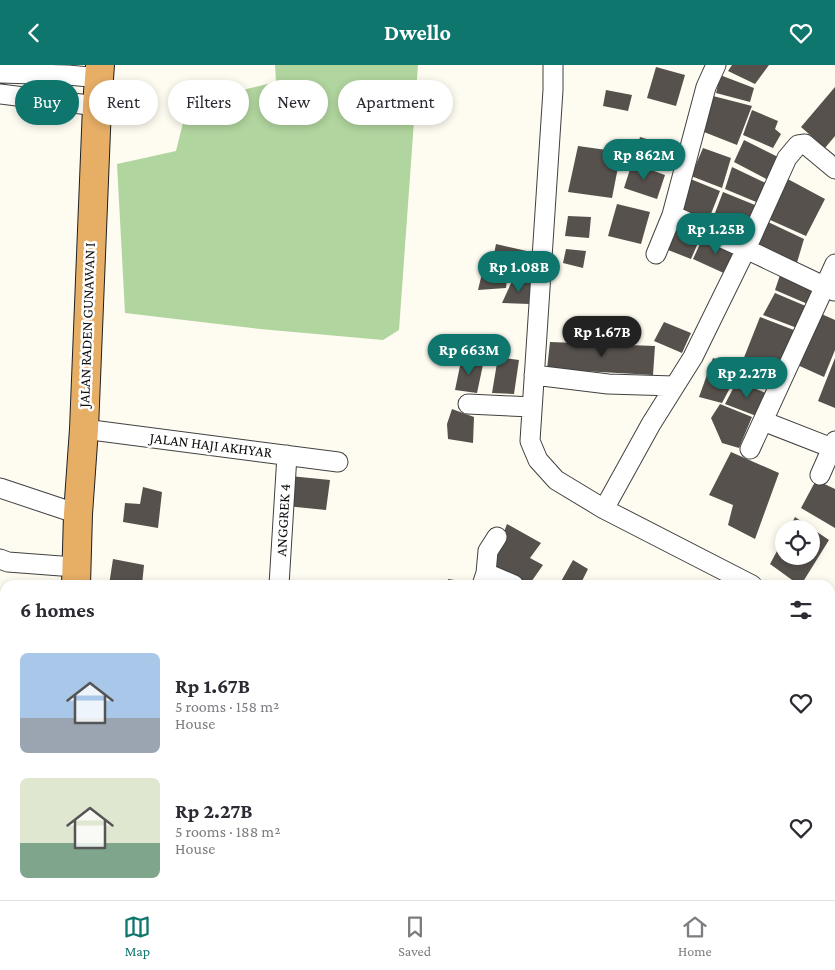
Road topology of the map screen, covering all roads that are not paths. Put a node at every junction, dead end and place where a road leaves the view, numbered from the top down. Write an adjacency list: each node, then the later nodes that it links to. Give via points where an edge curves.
1 (553, 65): 14 (street)
2 (716, 65): 9 (street, via 706,87)
3 (100, 72): 4 (street, via 68,75)
4 (0, 73)
5 (0, 94): 6 (street)
6 (89, 105)
7 (96, 125): 19 (highway, JALAN RADEN GUNAWAN I)
8 (835, 169): 10 (street, via 805,144 798,145 787,158)
9 (672, 215): 10 (street); 11 (street)
10 (746, 249): 13 (street); 15 (street, via 693,357)
11 (656, 254)
12 (835, 264): 13 (street)
13 (830, 289): 18 (street)
14 (534, 375): 15 (street, via 608,384); 17 (street)
15 (674, 386): 26 (street)
16 (468, 404): 17 (street)
17 (532, 407): 26 (street, via 530,441 538,460 556,480)
18 (763, 421): 20 (street); 21 (street)
19 (84, 429): 22 (street, JALAN HAJI AKHYAR); 27 (highway, JALAN RADEN GUNAWAN I)
20 (834, 444): 24 (street)
21 (750, 449)
22 (287, 455): 23 (street, JALAN HAJI AKHYAR); 32 (street, ANGGREK 4)
23 (338, 462)
24 (820, 475)
25 (0, 488): 27 (street)
26 (604, 509): 33 (street)
27 (78, 514): 30 (highway, JALAN RADEN GUNAWAN I)
28 (497, 537): 31 (street, via 488,551)
29 (0, 559): 30 (street, via 61,566)
30 (76, 575)
31 (484, 579)
32 (279, 580)
33 (742, 580)

